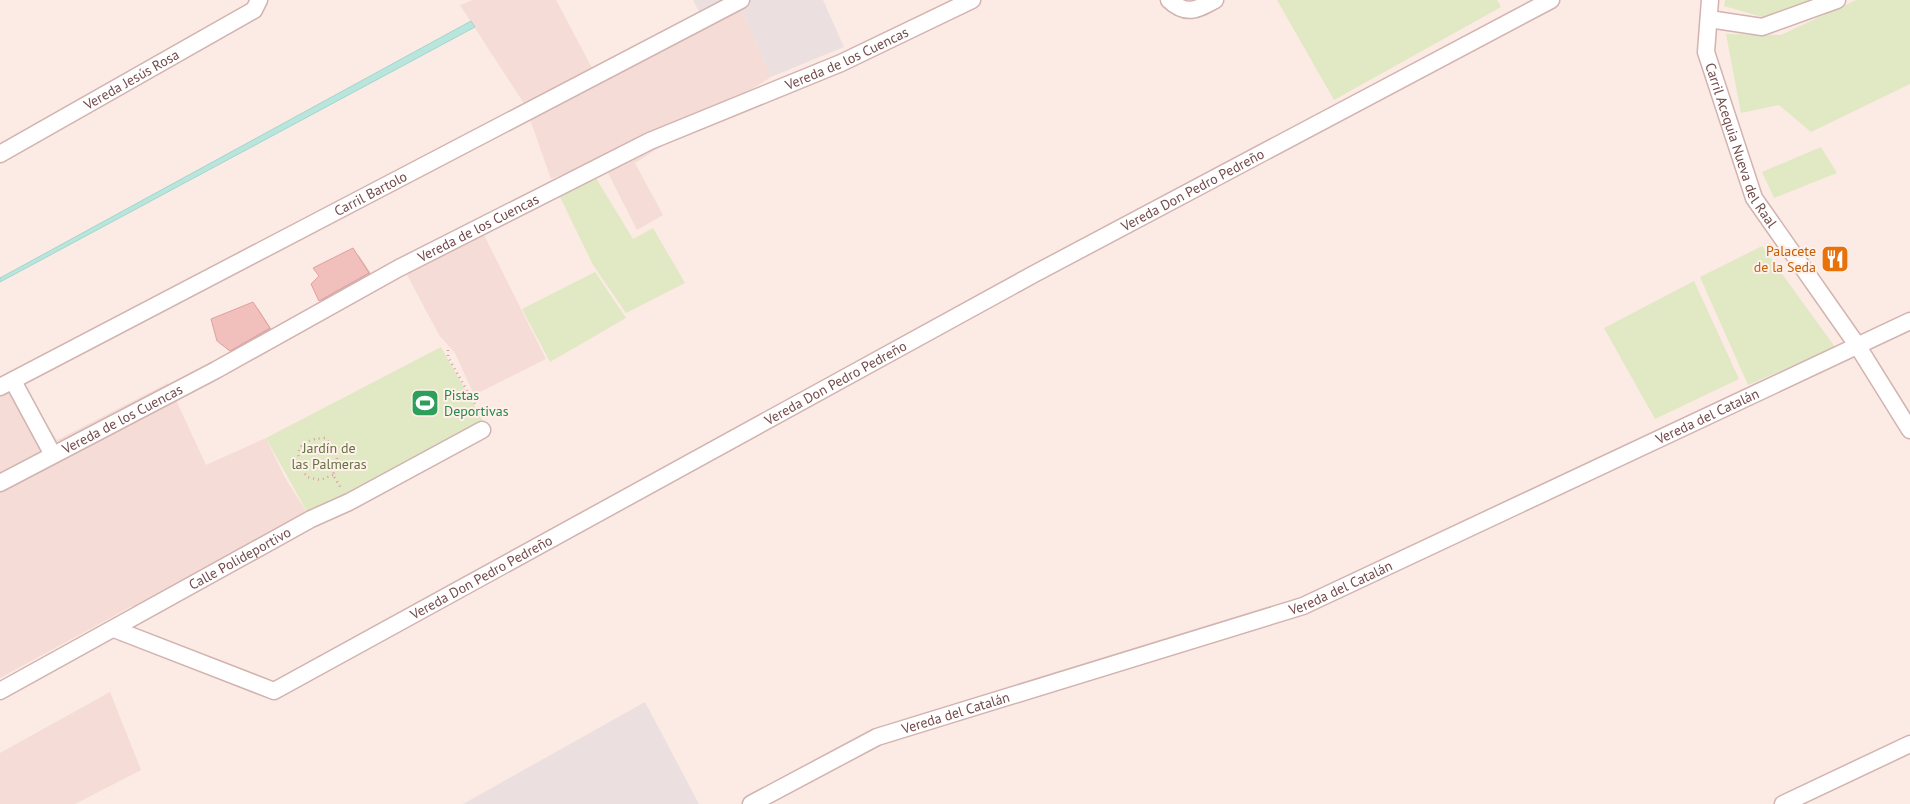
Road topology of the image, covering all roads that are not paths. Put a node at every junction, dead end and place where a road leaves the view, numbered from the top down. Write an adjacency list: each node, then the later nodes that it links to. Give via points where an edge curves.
1 (259, 0): 10 (street, Vereda Jesús Rosa, via 254,10)
2 (741, 0): 13 (street, Carril Bartolo)
3 (972, 0): 16 (street, Vereda de los Cuencas, via 841,63 650,140 399,268 216,370)
4 (1169, 0): 5 (street, via 1178,9 1198,10)
5 (1215, 0)
6 (1551, 0): 18 (street, Vereda Don Pedro Pedreño, via 1034,274 274,690)
7 (1710, 0): 9 (street, Carril Acequia Nueva del Raal)
8 (1837, 0): 9 (street, via 1762,27)
9 (1708, 19): 12 (street, Carril Acequia Nueva del Raal, via 1706,52 1754,198)
10 (0, 154)
11 (1910, 321): 12 (street, Vereda del Catalán)
12 (1857, 346): 15 (street, Carril Acequia Nueva del Raal); 21 (street, Vereda del Catalán, via 1303,606 877,737)
13 (6, 384): 16 (street)
14 (482, 424): 18 (street, Calle Polideportivo, via 349,502 311,519)
15 (1910, 430)
16 (53, 455): 17 (street, Vereda de los Cuencas)
17 (0, 482)
18 (114, 629): 19 (street, Calle Polideportivo)
19 (0, 691)
20 (1910, 744): 22 (street)
21 (751, 804)
22 (1783, 804)

